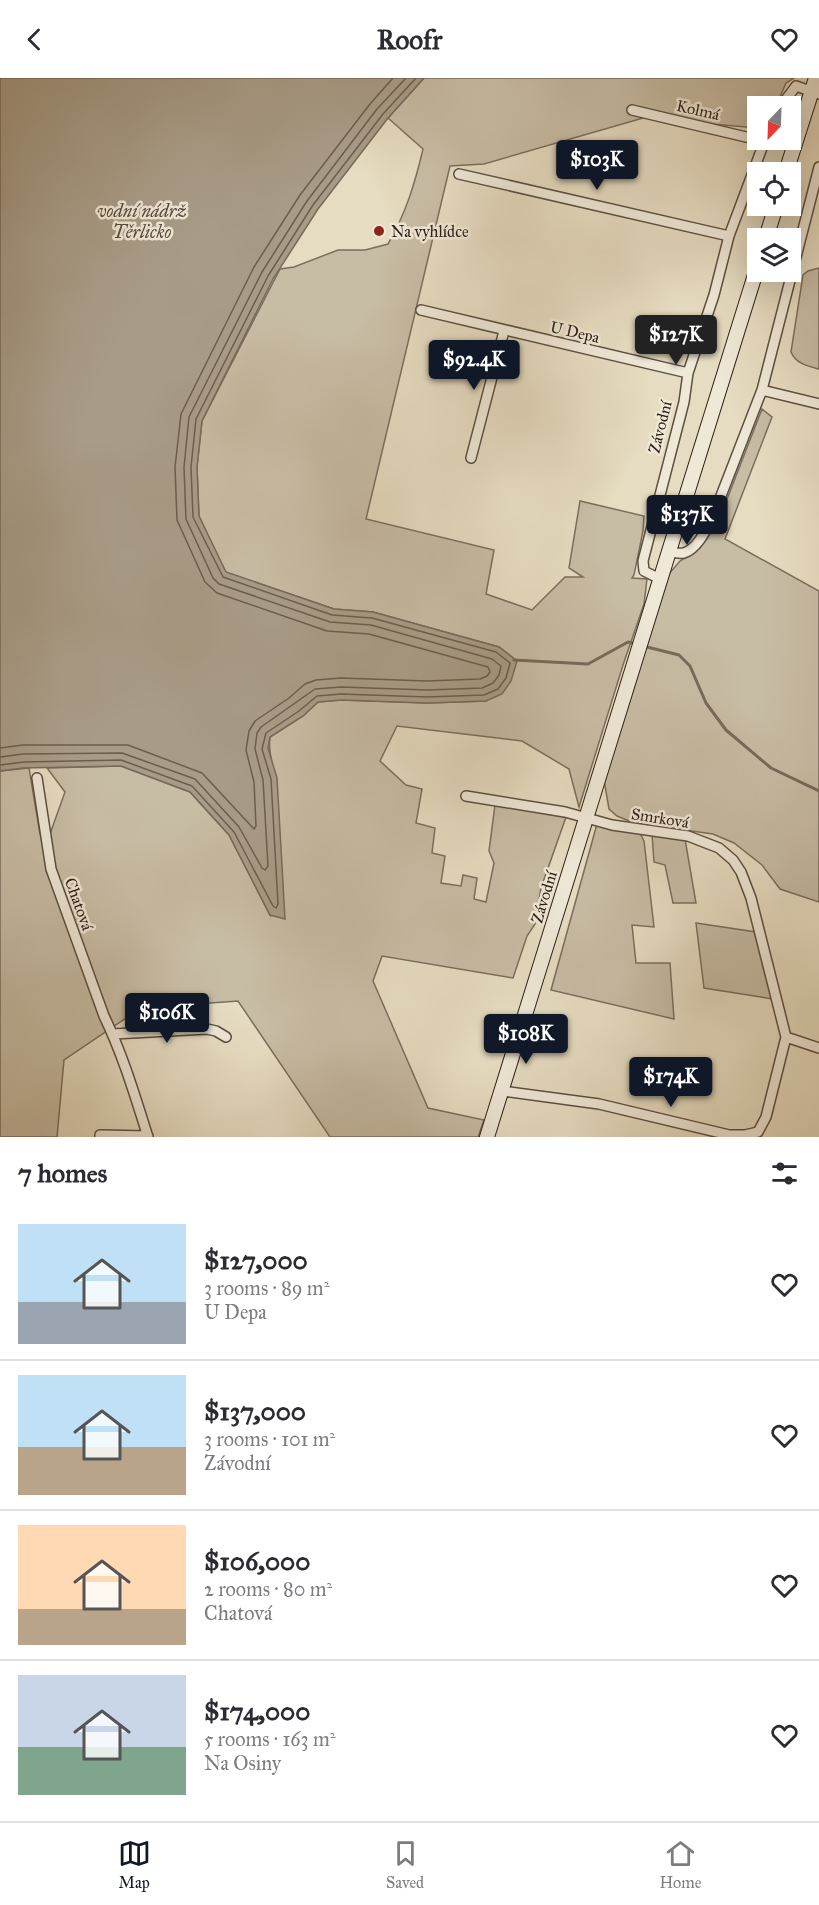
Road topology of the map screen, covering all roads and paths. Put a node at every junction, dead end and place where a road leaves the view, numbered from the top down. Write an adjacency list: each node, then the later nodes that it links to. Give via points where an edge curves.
1 (815, 88): 2 (street, via 796,86); 6 (main road)
2 (788, 96)
3 (632, 110): 4 (street, Kolmá)
4 (747, 136)
5 (761, 150): 9 (street, Závodní)
6 (789, 162)
7 (819, 167): 14 (street)
8 (459, 174): 9 (street)
9 (729, 236): 13 (street, Závodní)
10 (753, 282): 17 (main road, Závodní)
11 (420, 310): 12 (street, U Depa)
12 (504, 331): 13 (street, U Depa); 16 (street)
13 (688, 373): 18 (street, Závodní, via 644,561 644,572)
14 (762, 390): 15 (street); 17 (street, via 702,537 682,553)
15 (819, 404)
16 (471, 459)
17 (669, 552): 18 (main road, Závodní)
18 (660, 579): 21 (main road, Závodní)
19 (37, 778): 22 (street, Chatová, via 51,869)
20 (466, 796): 21 (street, Smrková)
21 (586, 817): 24 (street, Smrková, via 612,825 688,836 719,848 733,860 751,898); 26 (main road, Závodní)
22 (113, 1034): 23 (street, via 207,1029); 28 (street, Chatová)
23 (226, 1037)
24 (786, 1037): 25 (street); 26 (street, via 766,1117 758,1132 745,1135 729,1135 599,1104)
25 (819, 1048)
26 (502, 1091): 29 (main road, Závodní)
27 (100, 1137): 28 (street, Chatová)
28 (148, 1137)
29 (487, 1137)

